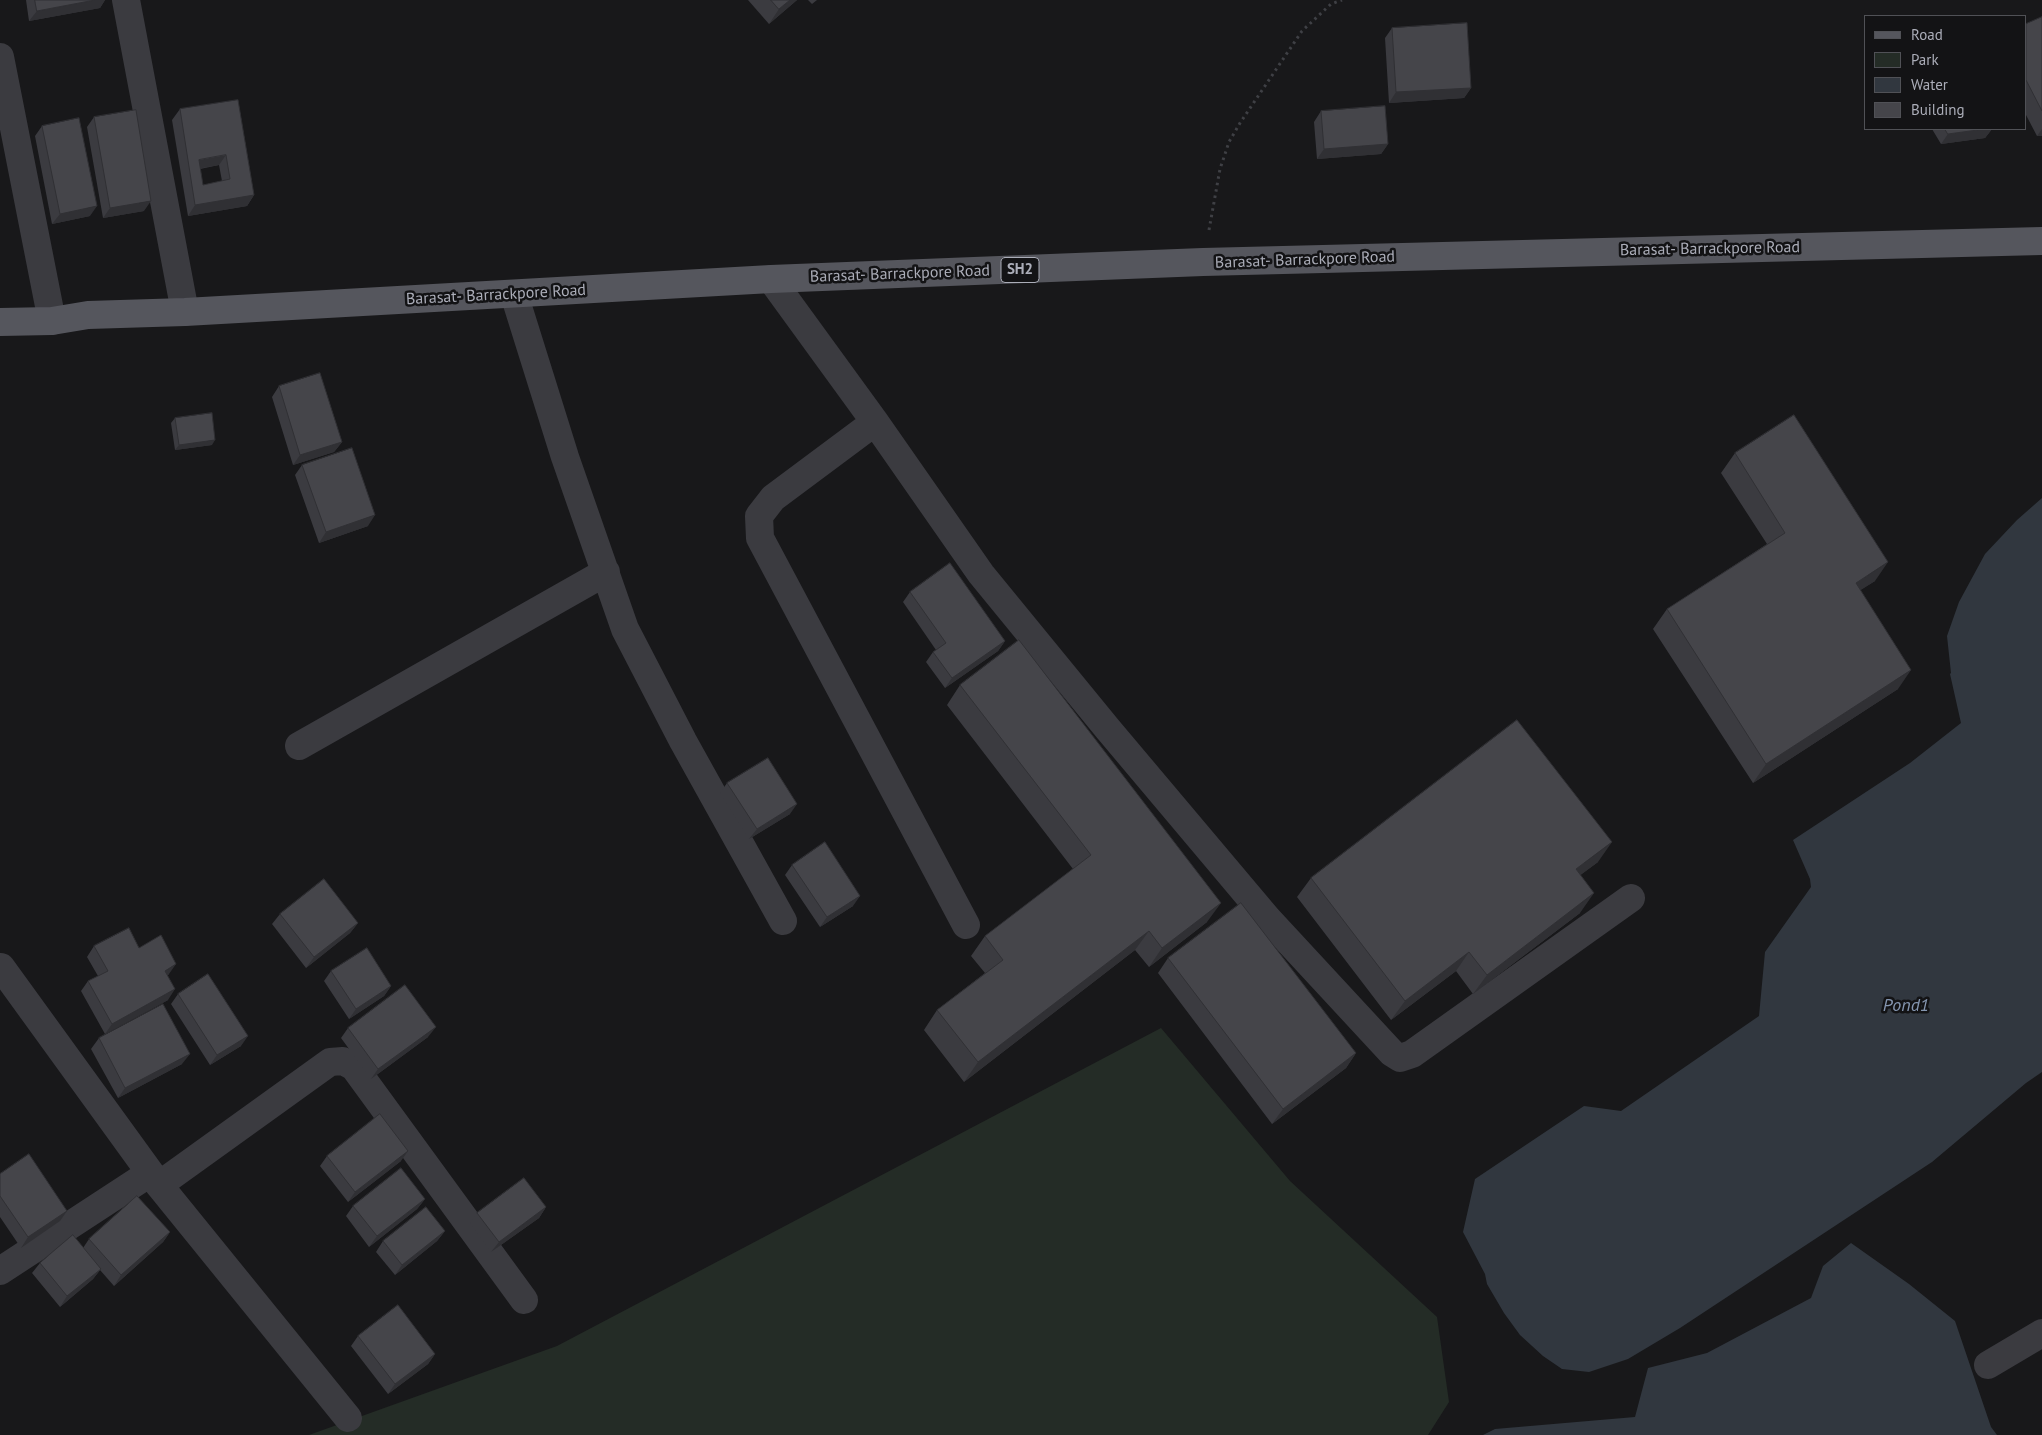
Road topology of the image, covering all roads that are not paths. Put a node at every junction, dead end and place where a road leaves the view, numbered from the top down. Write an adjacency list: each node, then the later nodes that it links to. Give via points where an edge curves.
1 (126, 0): 6 (street)
2 (0, 56): 7 (street)
3 (2042, 241): 4 (main road, Barasat- Barrackpore Road / SH2, via 1204,262)
4 (771, 279): 5 (main road, Barasat- Barrackpore Road / SH2); 9 (street)
5 (514, 294): 6 (main road, Barasat- Barrackpore Road / SH2); 10 (street, via 565,457)
6 (185, 312): 7 (main road, Barasat- Barrackpore Road / SH2, via 88,314)
7 (52, 321): 8 (main road, Barasat- Barrackpore Road / SH2)
8 (0, 322)
9 (875, 422): 12 (street, via 981,574 1102,723 1267,918 1396,1056 1412,1054); 14 (street, via 774,498 759,516 760,538)
10 (606, 572): 11 (street); 13 (street, via 625,629)
11 (299, 746)
12 (1632, 898)
13 (782, 921)
14 (966, 924)
15 (0, 967): 16 (street)
16 (154, 1179): 17 (street); 18 (street, via 330,1062 343,1061 354,1067); 21 (street)
17 (0, 1272)
18 (524, 1300)
19 (2042, 1332): 20 (street)
20 (1988, 1365)
21 (348, 1418)

